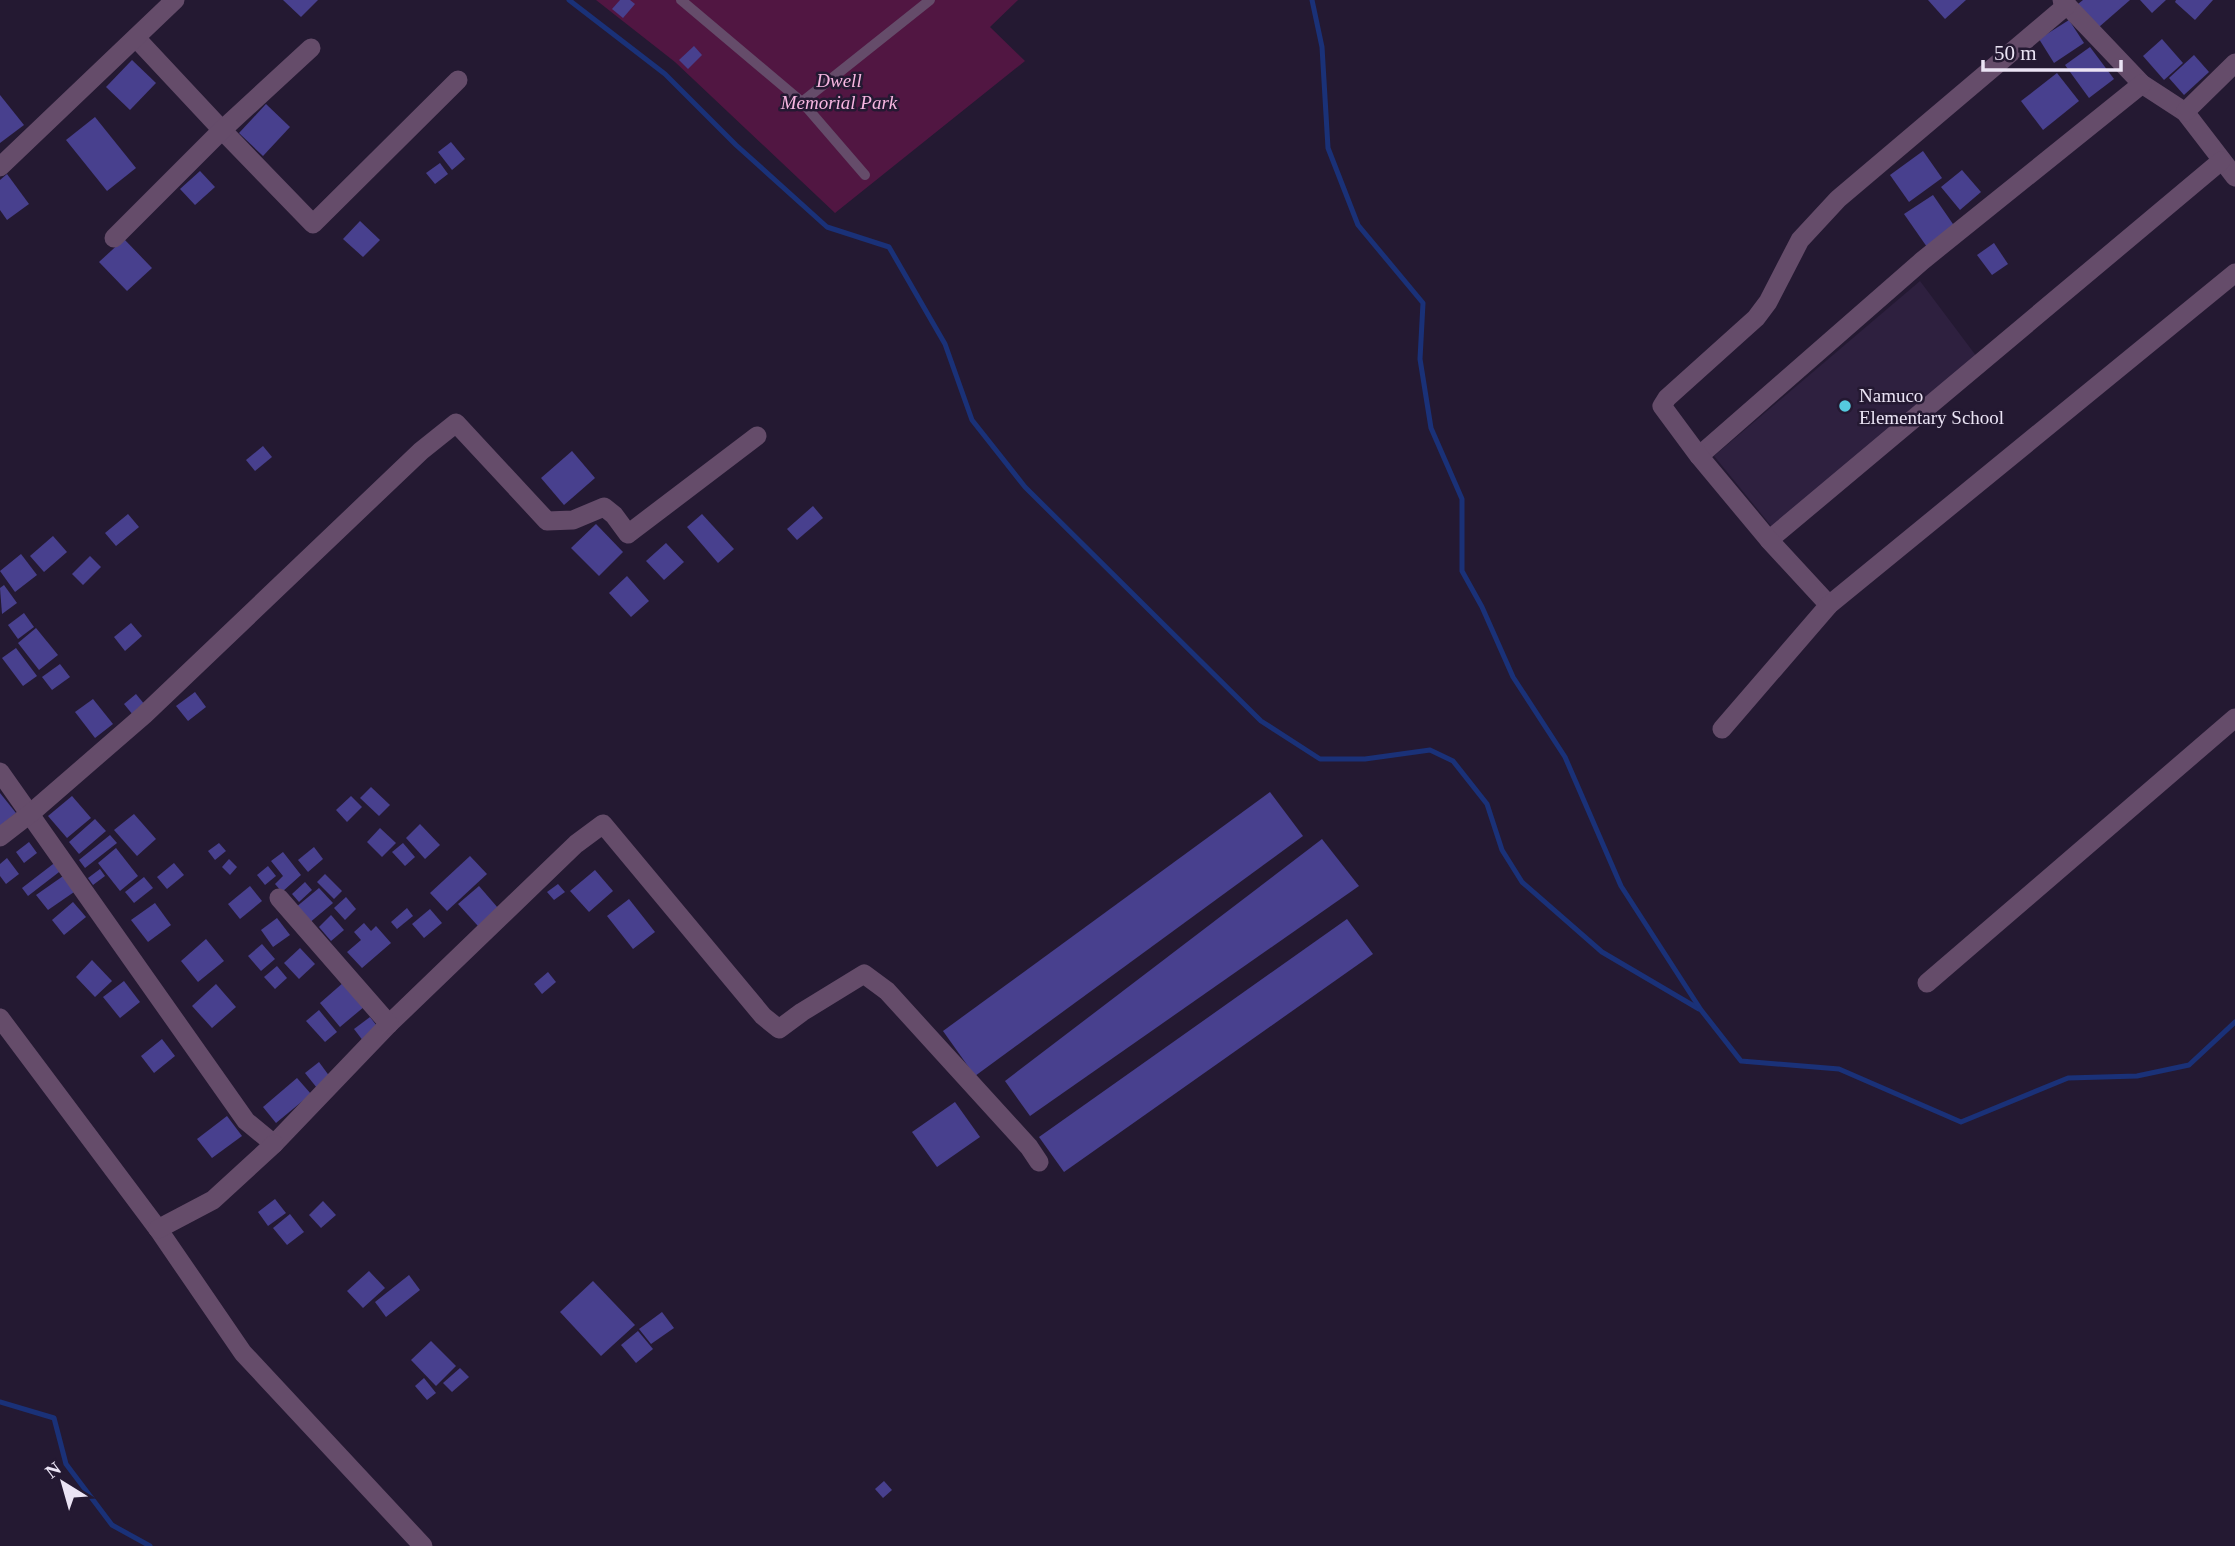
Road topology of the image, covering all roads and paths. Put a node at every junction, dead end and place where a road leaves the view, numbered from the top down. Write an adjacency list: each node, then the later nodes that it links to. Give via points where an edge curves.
1 (175, 0): 5 (street)
2 (681, 0): 10 (lane)
3 (927, 1): 10 (lane)
4 (2065, 3): 9 (street); 20 (street, via 1838,199 1800,240 1756,318 1667,398 1662,407)
5 (136, 38): 12 (street); 14 (street)
6 (311, 48): 12 (street)
7 (2235, 62): 11 (street)
8 (457, 80): 12 (street, via 313,224)
9 (2142, 84): 11 (street); 20 (street, via 1922,261)
10 (802, 102): 15 (lane)
11 (2185, 112): 13 (street)
12 (222, 130): 17 (street)
13 (2221, 161): 16 (street); 21 (street)
14 (0, 167)
15 (865, 176)
16 (2235, 177)
17 (114, 238)
18 (2235, 273): 22 (street)
19 (757, 436): 26 (street, via 628,534 604,507 573,520 547,521 456,423 144,715)
20 (1699, 456): 21 (street)
21 (1769, 540): 22 (street)
22 (1829, 605): 24 (street)
23 (2235, 718): 29 (street)
24 (1722, 729)
25 (0, 772): 26 (street)
26 (31, 813): 27 (street); 32 (street, via 246,1121)
27 (0, 837)
28 (279, 898): 31 (street)
29 (1927, 983)
30 (0, 1018): 34 (street)
31 (389, 1024): 32 (street); 33 (street, via 576,844 603,824 763,1016 779,1029 864,974 887,991)
32 (274, 1144): 34 (street, via 213,1200)
33 (1039, 1162)
34 (158, 1229): 35 (street, via 243,1353)
35 (424, 1546)

